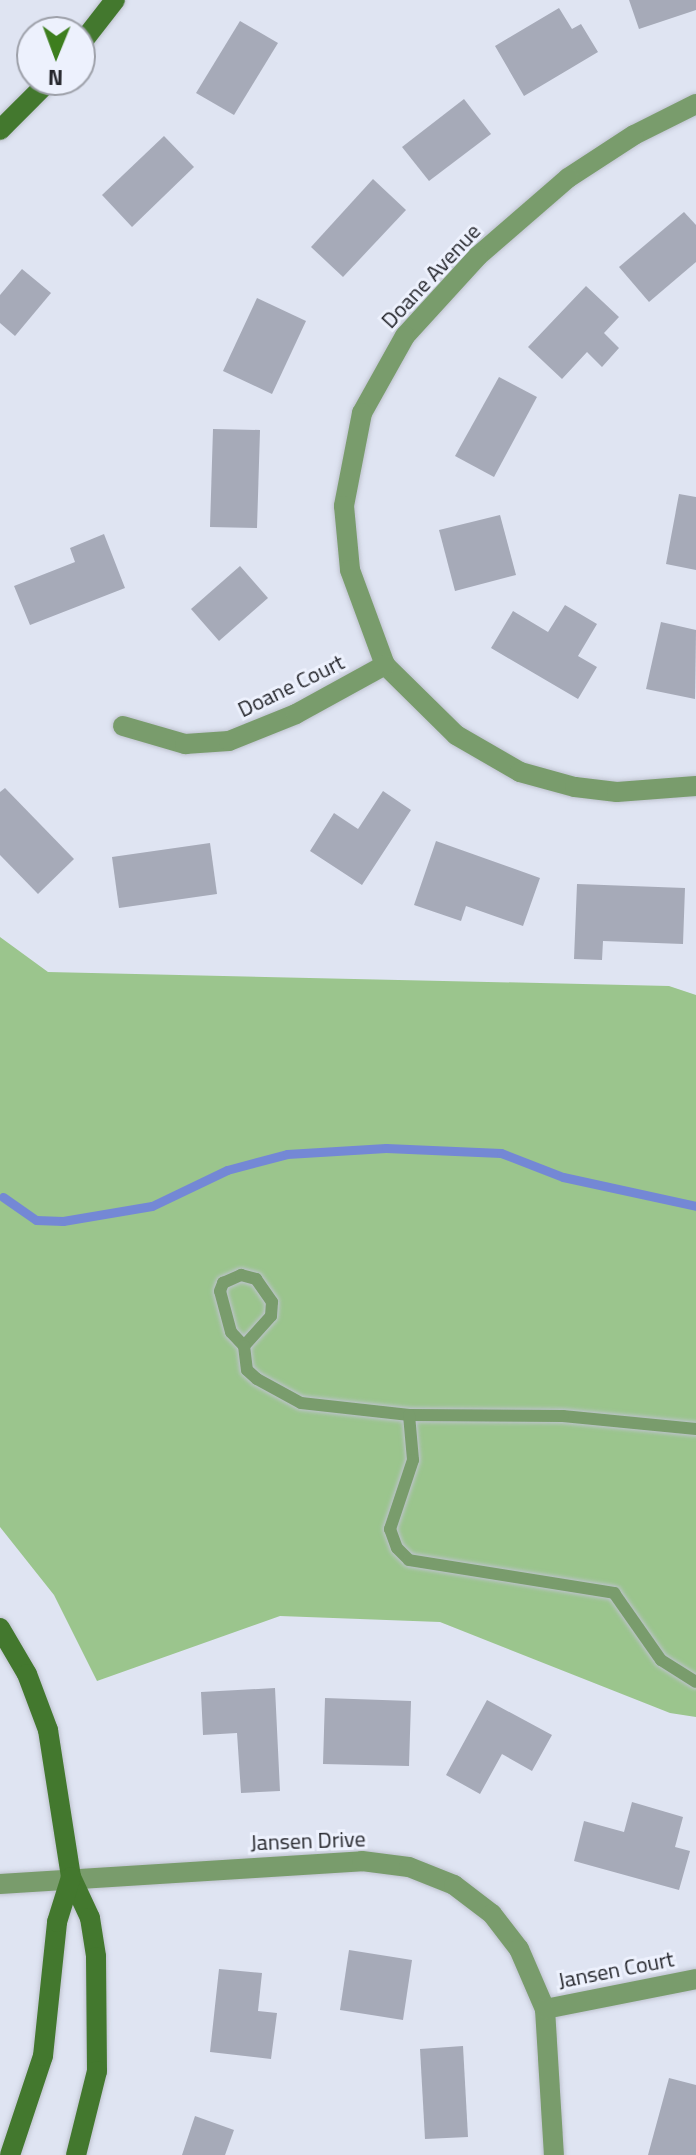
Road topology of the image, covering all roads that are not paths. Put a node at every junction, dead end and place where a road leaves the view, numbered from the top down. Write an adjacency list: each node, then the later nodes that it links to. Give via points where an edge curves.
1 (115, 0): 2 (street)
2 (96, 24)
3 (34, 96): 5 (street)
4 (696, 104): 6 (street, Doane Avenue, via 634,135 568,178 478,256 386,363 352,445 344,506 353,580)
5 (0, 130)
6 (385, 665): 7 (street, Doane Court, via 296,714 229,741 185,744); 8 (street, via 456,735 520,772 617,792)
7 (123, 726)
8 (696, 786)
9 (244, 1346): 9 (lane, via 271,1316 272,1302 256,1279 241,1275 223,1283 220,1291 231,1332); 10 (lane, via 247,1370 285,1398 317,1407 362,1406)
10 (409, 1415): 11 (lane, via 563,1416); 13 (lane, via 413,1460 390,1529 409,1560 614,1593 661,1660)
11 (696, 1429)
12 (0, 1628): 14 (street, via 27,1674 48,1730)
13 (696, 1682)
14 (71, 1877): 15 (street, Jansen Drive); 17 (street, Jansen Drive, via 362,1861 409,1867 454,1885 492,1914 519,1949); 18 (street, via 55,1936 43,2056); 19 (street, via 90,1918 99,2017 97,2071)
15 (0, 1884)
16 (696, 1979): 17 (street, Jansen Court)
17 (545, 2009): 20 (street, Jansen Drive)
18 (10, 2155)
19 (76, 2155)
20 (554, 2155)

